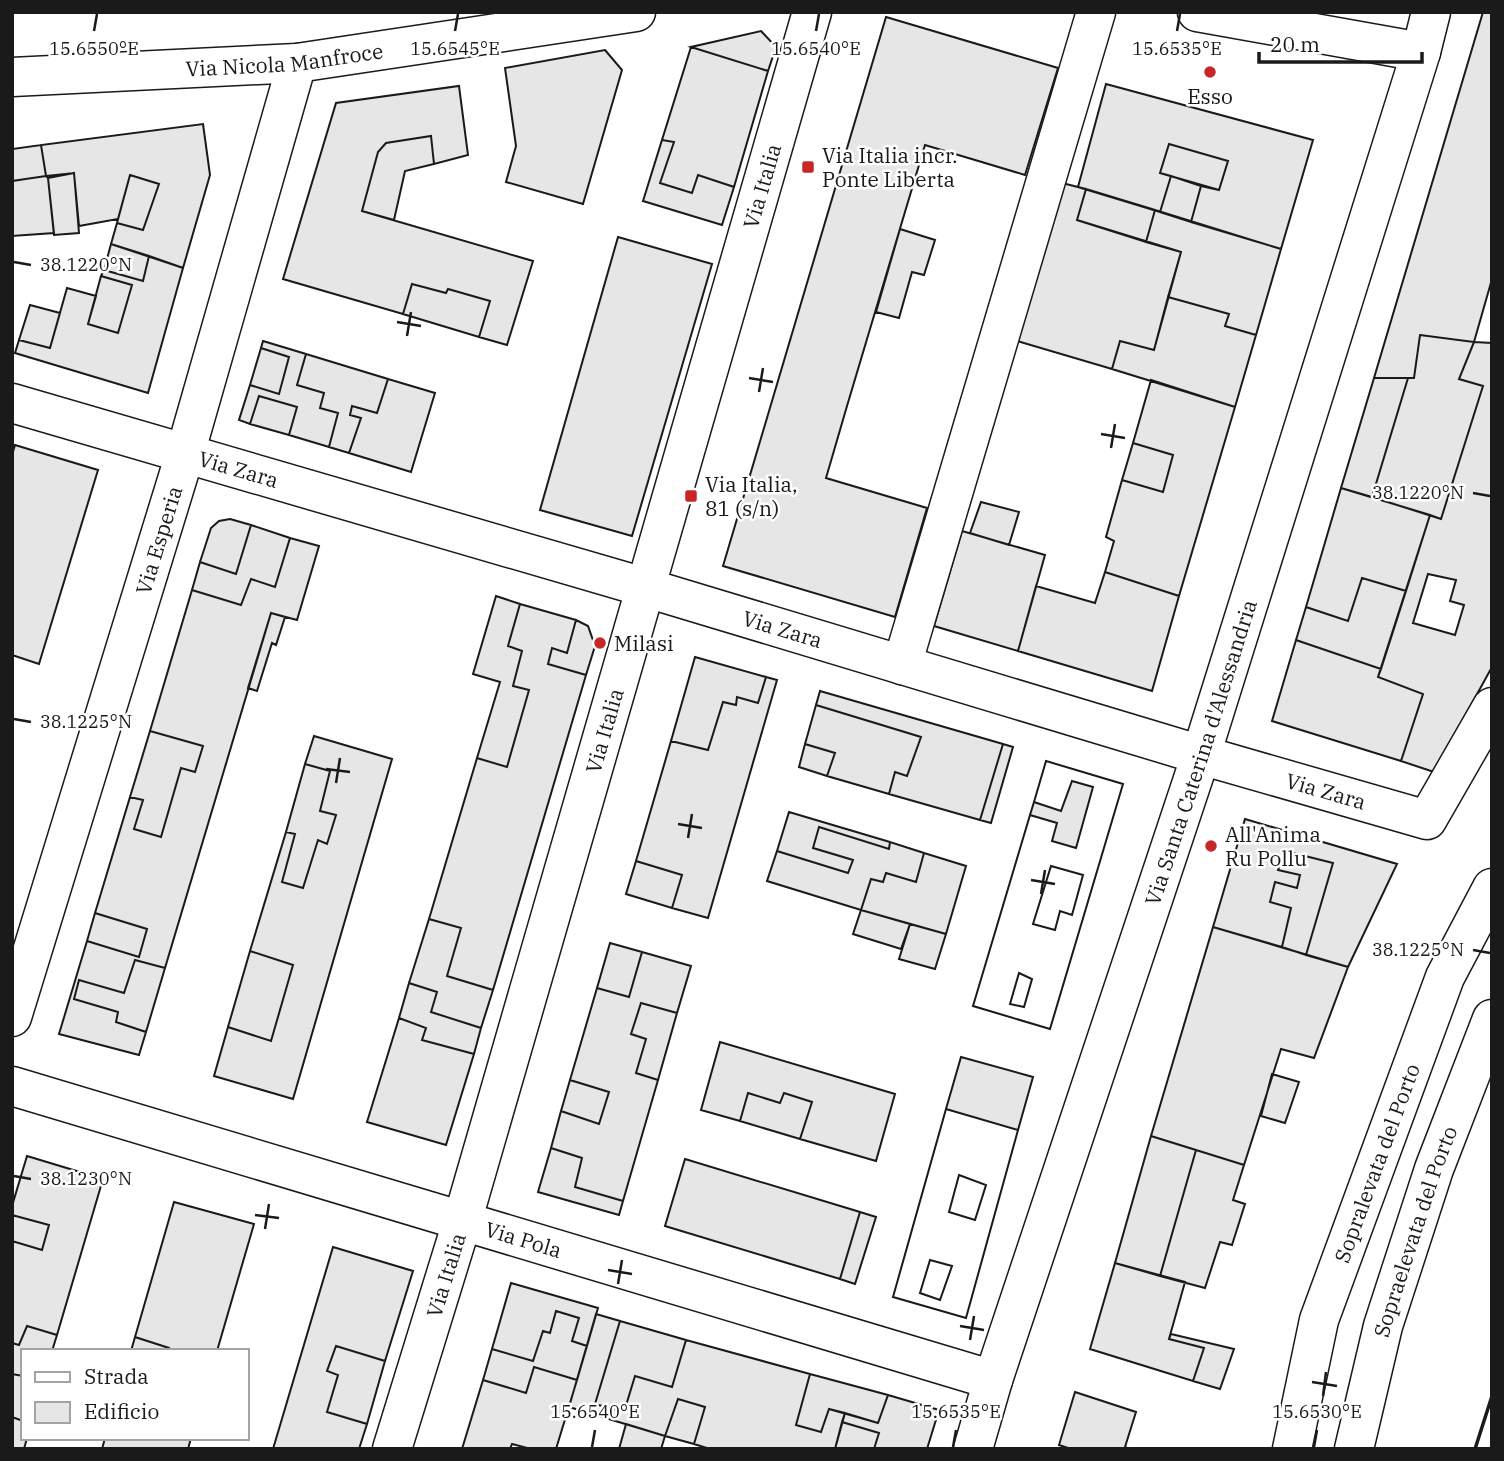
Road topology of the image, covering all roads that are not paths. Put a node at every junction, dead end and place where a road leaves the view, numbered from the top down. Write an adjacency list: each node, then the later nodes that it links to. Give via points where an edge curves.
1 (636, 12): 7 (street, Via Nicola Manfroce)
2 (812, 12): 11 (street, Via Italia)
3 (1096, 12): 12 (street)
4 (1197, 12): 6 (street)
5 (1431, 12): 6 (street, Via Santa Caterina d'Alessandria)
6 (1421, 52): 14 (street, Via Santa Caterina d'Alessandria)
7 (297, 62): 8 (street, Via Nicola Manfroce); 10 (street, Via Esperia)
8 (12, 76)
9 (12, 403): 10 (street, Via Zara)
10 (185, 454): 11 (street, Via Zara); 16 (street, Via Esperia)
11 (647, 588): 12 (street, Via Zara); 19 (street, Via Italia)
12 (902, 665): 14 (street, Via Zara)
13 (1492, 707): 14 (street, Via Zara, via 1427,820)
14 (1202, 755): 20 (street, Via Santa Caterina d'Alessandria)
15 (1492, 888): 23 (street, Sopralevata del Porto, via 1445,977 1319,1320)
16 (12, 1017)
17 (1492, 1019): 24 (street, Sopraelevata del Porto, via 1434,1169 1391,1300)
18 (12, 1086): 19 (street, Via Pola)
19 (462, 1222): 20 (street, Via Pola); 21 (street, Via Italia)
20 (993, 1380): 22 (street, Via Santa Caterina d'Alessandria)
21 (392, 1449)
22 (973, 1449)
23 (1292, 1449)
24 (1354, 1449)

